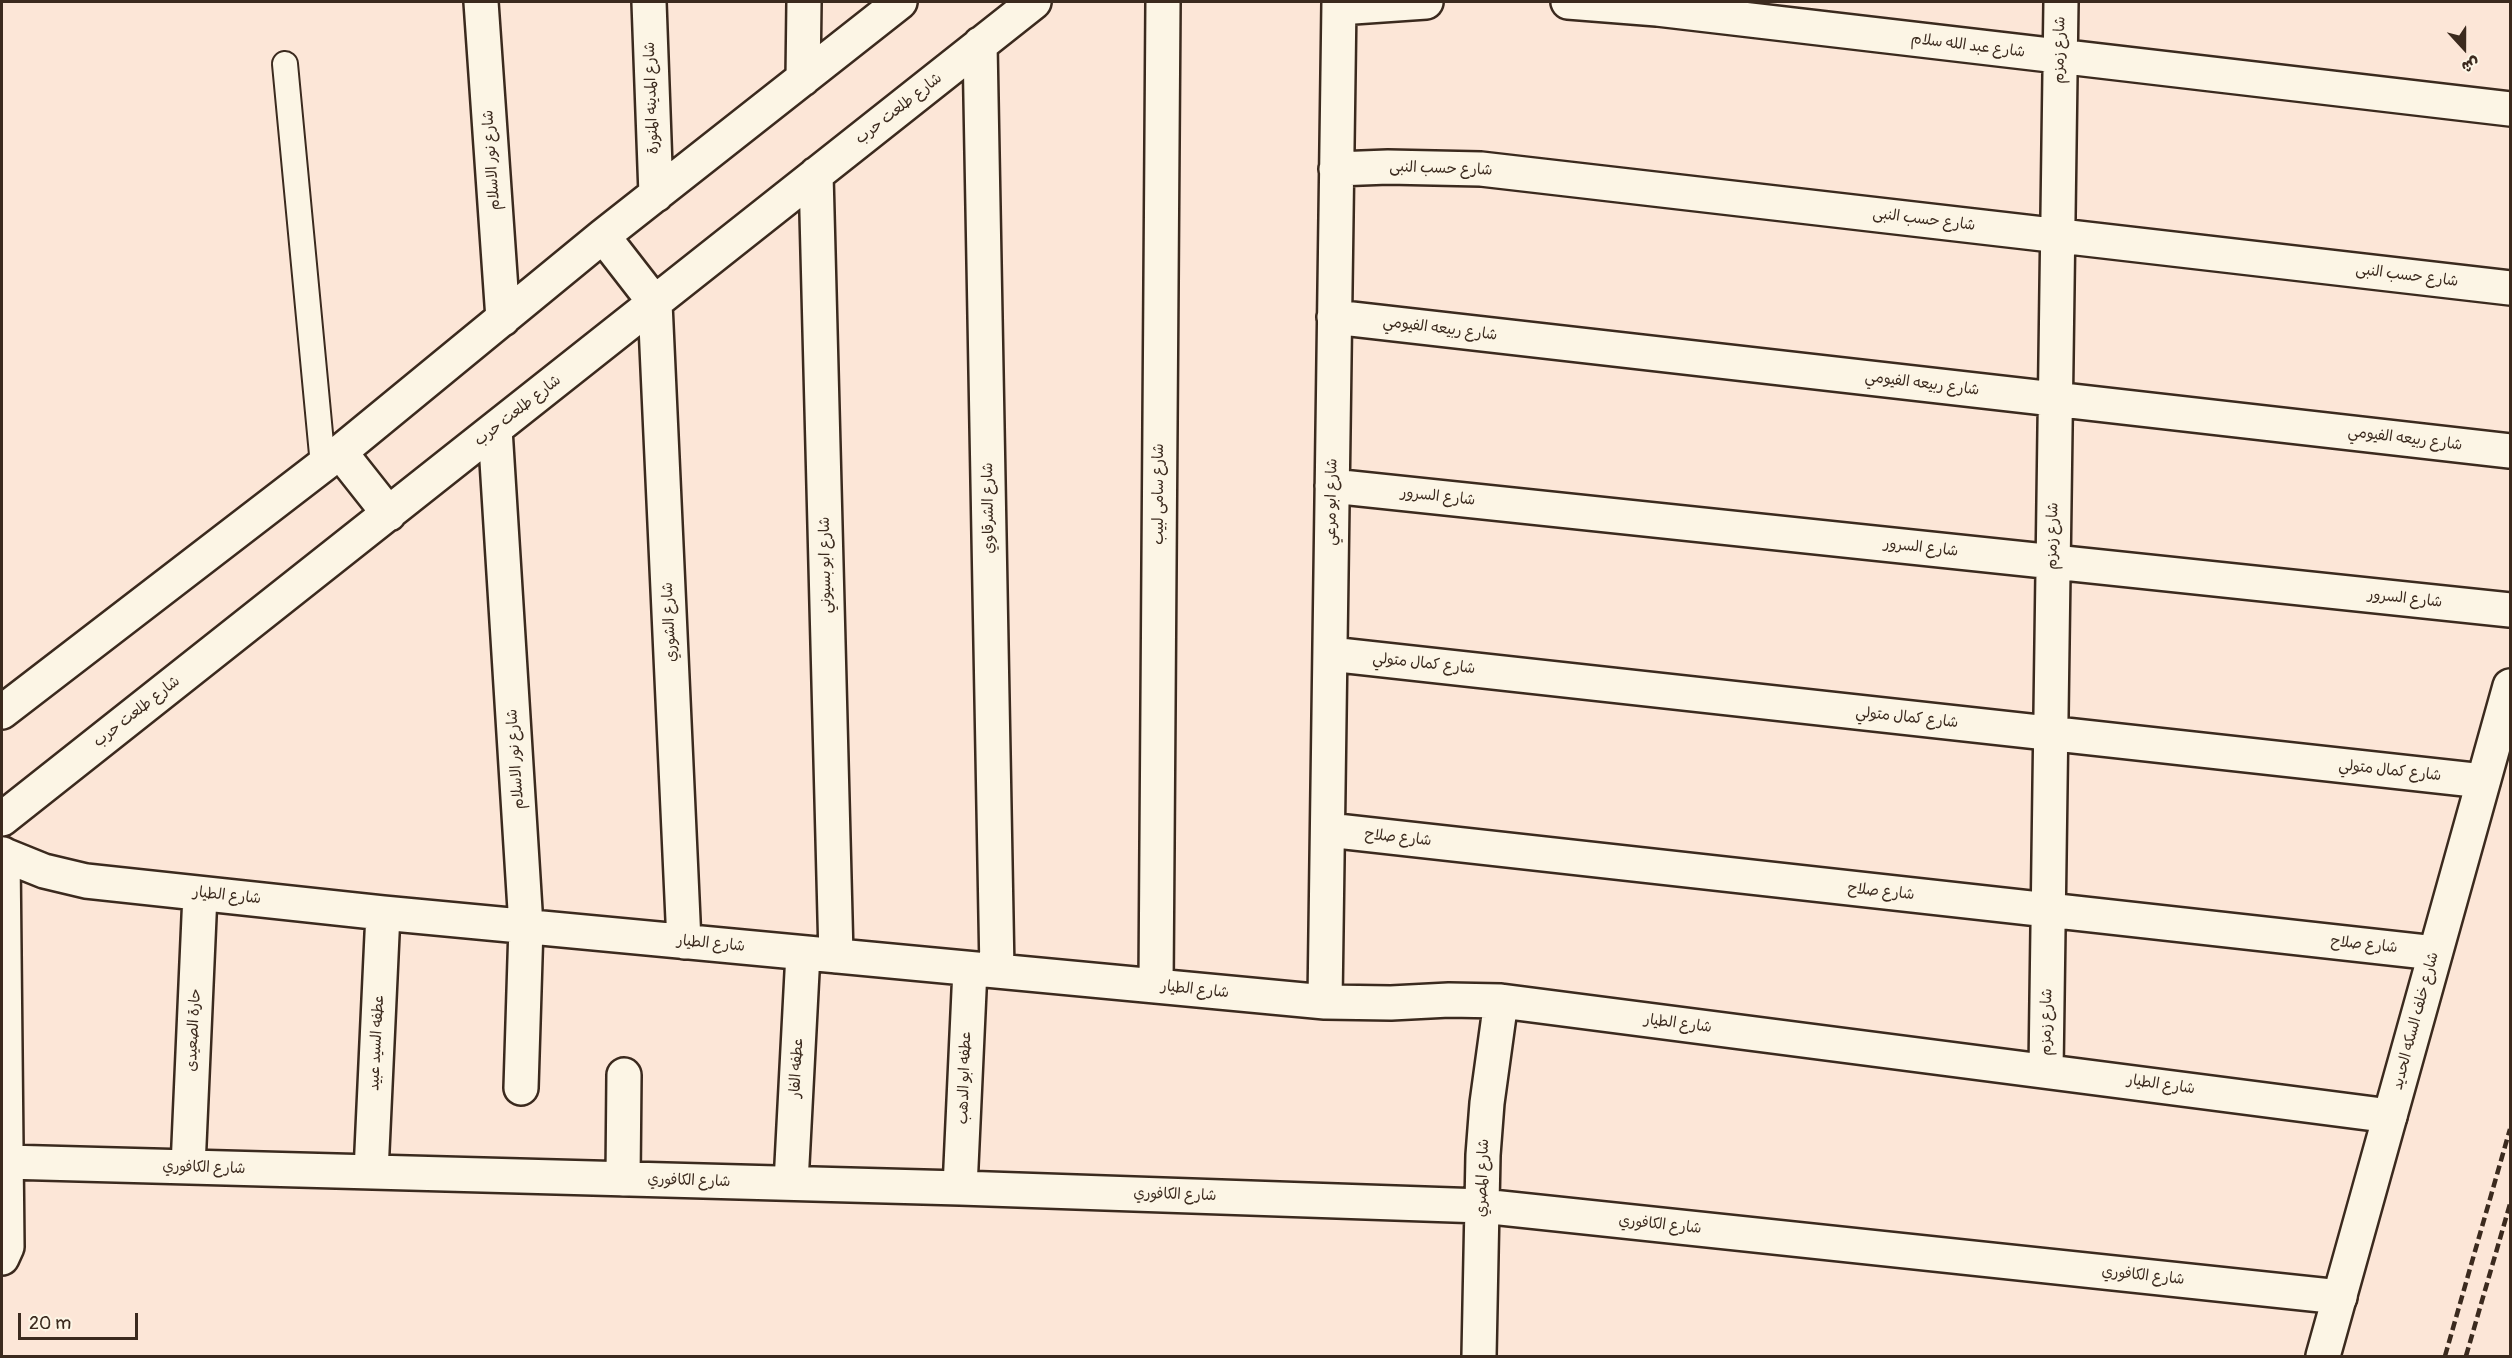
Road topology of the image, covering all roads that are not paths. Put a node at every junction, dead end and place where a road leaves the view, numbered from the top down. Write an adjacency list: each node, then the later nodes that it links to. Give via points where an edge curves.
1 (481, 2): 24 (street, شارع نور الاسلام)
2 (649, 2): 18 (street, شارع المدينه المنورة)
3 (804, 2): 14 (street)
4 (900, 2): 14 (street)
5 (1034, 2): 11 (street, شارع طلعت حرب)
6 (1162, 2): 50 (street, شارع سامى لبيب)
7 (1426, 2): 10 (street)
8 (1568, 2): 12 (street, شارع عبد الله سلام)
9 (2061, 2): 12 (street, شارع زمزم)
10 (1339, 5): 16 (street, شارع ابو مرعي)
11 (980, 44): 17 (street, شارع طلعت حرب); 49 (street, شارع الشرقاوي)
12 (2060, 57): 15 (street, شارع عبد الله سلام); 20 (street, شارع زمزم)
13 (285, 64): 28 (lane)
14 (802, 79): 18 (street)
15 (2511, 109)
16 (1336, 169): 20 (street, شارع حسب النبى, via 1481,169); 23 (street, شارع ابو مرعي)
17 (816, 174): 22 (street, شارع طلعت حرب); 48 (street, شارع ابو بسيوني)
18 (656, 195): 19 (street)
19 (603, 236): 22 (street); 24 (street)
20 (2058, 236): 21 (street, شارع حسب النبى); 25 (street, شارع زمزم)
21 (2511, 288)
22 (656, 303): 26 (street, شارع طلعت حرب); 45 (street, شارع الشوري)
23 (1334, 317): 25 (street, شارع ربيعه الفيومي); 29 (street, شارع ابو مرعي)
24 (503, 319): 28 (street)
25 (2055, 399): 27 (street, شارع ربيعه الفيومي); 31 (street, شارع زمزم)
26 (495, 429): 30 (street, شارع طلعت حرب); 44 (street, شارع نور الاسلام)
27 (2511, 451)
28 (332, 459): 30 (street); 35 (street)
29 (1332, 486): 31 (street, شارع السرور); 33 (street, شارع ابو مرعي)
30 (389, 514): 38 (street, شارع طلعت حرب)
31 (2053, 562): 32 (street, شارع السرور); 36 (street, شارع زمزم)
32 (2511, 610)
33 (1330, 654): 36 (street, شارع كمال متولي); 39 (street, شارع ابو مرعي)
34 (2511, 686): 37 (street, شارع خلف السكه الحديد)
35 (2, 712)
36 (2051, 734): 37 (street, شارع كمال متولي); 42 (street, شارع زمزم)
37 (2483, 782): 47 (street, شارع خلف السكه الحديد)
38 (2, 819)
39 (1328, 830): 42 (street, شارع صلاح); 52 (street, شارع ابو مرعي)
40 (2, 854): 41 (street, شارع الطيار, via 87,881); 57 (street)
41 (200, 894): 43 (street, شارع الطيار); 58 (street, حارة الصعيدى)
42 (2048, 910): 47 (street, شارع صلاح); 53 (street, شارع زمزم)
43 (383, 913): 44 (street, شارع الطيار); 59 (street, عطفه السيد عبيد)
44 (526, 926): 45 (street, شارع الطيار); 55 (street, شارع نور الاسلام)
45 (684, 942): 46 (street, شارع الطيار)
46 (803, 953): 48 (street, شارع الطيار); 61 (street, عطفه الفار)
47 (2434, 953): 56 (street, شارع خلف السكه الحديد)
48 (836, 956): 49 (street, شارع الطيار)
49 (983, 970): 50 (street, شارع الطيار); 62 (street, عطفه ابو الدهب)
50 (1156, 986): 52 (street, شارع الطيار)
51 (1501, 1001): 52 (street, شارع الطيار); 53 (street, شارع الطيار); 63 (street, شارع المصري, via 1486,1103)
52 (1325, 1002)
53 (2046, 1070): 56 (street, شارع الطيار)
54 (624, 1075): 60 (street)
55 (521, 1088)
56 (2390, 1116): 65 (street, شارع خلف السكه الحديد)
57 (6, 1162): 58 (street, شارع الكافوري); 64 (street, via 7,1247)
58 (188, 1167): 59 (street, شارع الكافوري)
59 (371, 1172): 60 (street, شارع الكافوري)
60 (623, 1179): 61 (street, شارع الكافوري)
61 (792, 1184): 62 (street, شارع الكافوري)
62 (960, 1188): 63 (street, شارع الكافوري)
63 (1482, 1206): 65 (street, شارع الكافوري); 66 (street, شارع المصري)
64 (2, 1258)
65 (2340, 1297): 67 (street, شارع خلف السكه الحديد)
66 (1479, 1356)
67 (2323, 1356)

